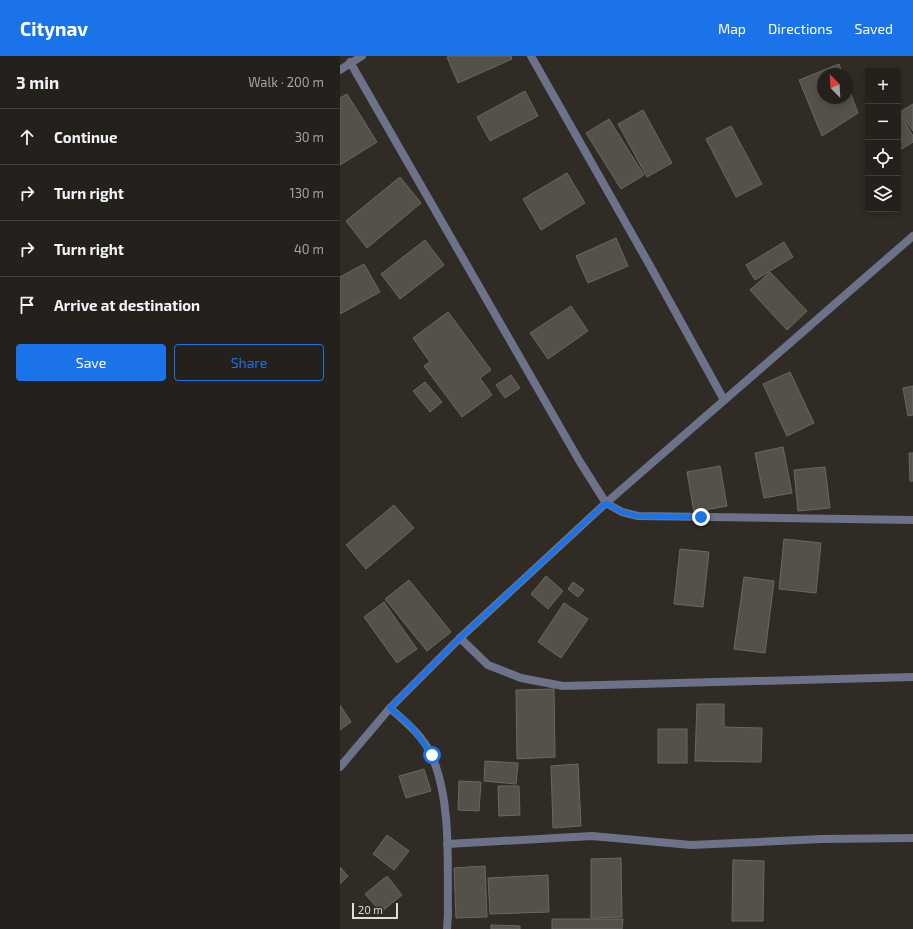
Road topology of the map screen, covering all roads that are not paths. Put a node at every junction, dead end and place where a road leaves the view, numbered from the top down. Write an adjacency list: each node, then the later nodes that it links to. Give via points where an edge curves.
1 (362, 56): 3 (street)
2 (531, 56): 6 (street)
3 (350, 62): 4 (street); 7 (street)
4 (340, 70)
5 (913, 236): 6 (street)
6 (724, 400): 7 (street)
7 (606, 503): 8 (street, via 622,512 638,516); 9 (street)
8 (913, 520)
9 (460, 638): 10 (street, via 488,665 521,678 563,686); 11 (street)
10 (913, 677)
11 (390, 708): 12 (street); 14 (street, via 412,727 432,755 439,776 446,816)
12 (340, 767)
13 (913, 838): 14 (street, via 691,845 592,836)
14 (447, 844): 15 (street)
15 (447, 929)

